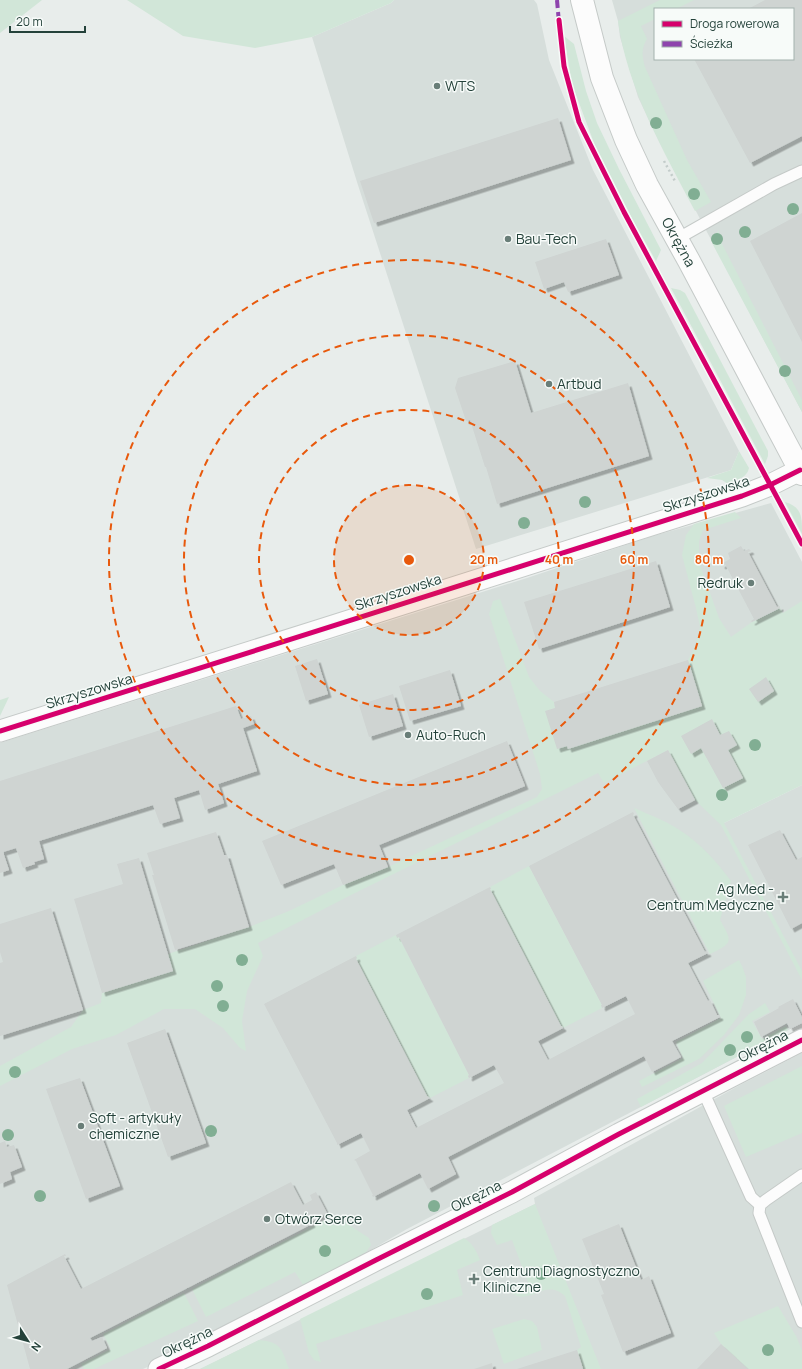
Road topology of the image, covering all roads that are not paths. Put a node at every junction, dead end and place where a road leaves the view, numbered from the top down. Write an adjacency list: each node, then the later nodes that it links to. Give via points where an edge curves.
1 (582, 0): 3 (street, Okrężna, via 602,78 626,140)
2 (802, 171): 3 (lane)
3 (677, 239): 4 (street, Okrężna)
4 (801, 472): 5 (street, Skrzyszowska, via 742,496)
5 (0, 731)
6 (802, 1040): 7 (street, Okrężna)
7 (704, 1091): 9 (lane, via 751,1197); 11 (street, Okrężna, via 512,1192)
8 (802, 1175): 9 (lane)
9 (760, 1205): 10 (lane, via 759,1213)
10 (802, 1322)
11 (159, 1369)

